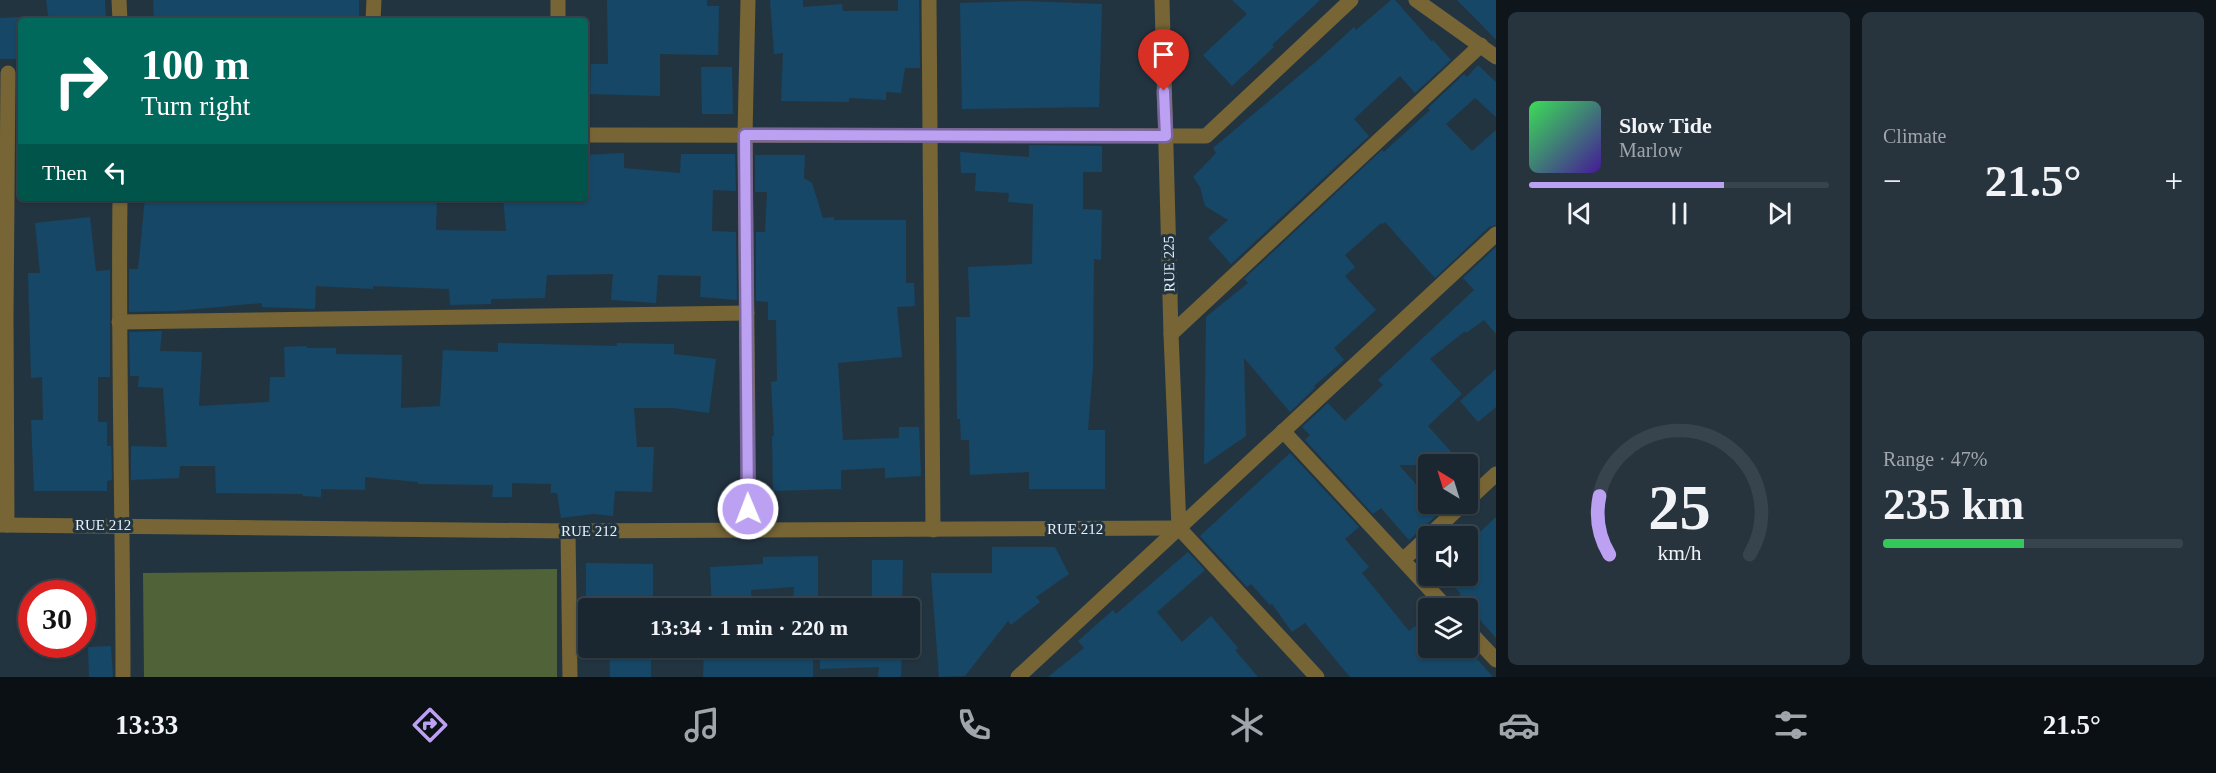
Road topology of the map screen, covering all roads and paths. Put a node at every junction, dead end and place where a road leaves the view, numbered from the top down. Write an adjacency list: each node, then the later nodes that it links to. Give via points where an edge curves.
1 (119, 0): 9 (street)
2 (374, 0): 10 (street)
3 (558, 0): 11 (street)
4 (748, 0): 16 (street)
5 (928, 0): 17 (street)
6 (1162, 0): 18 (street, RUE 225)
7 (1351, 0): 18 (street, via 1206,136)
8 (1416, 0): 12 (street)
9 (120, 18)
10 (373, 18)
11 (558, 18)
12 (1480, 45): 13 (street); 24 (street)
13 (1496, 57)
14 (10, 73): 22 (street)
15 (588, 135): 16 (street)
16 (745, 135): 17 (street); 21 (street)
17 (930, 135): 18 (street); 33 (street)
18 (1166, 136): 24 (street, RUE 225)
19 (120, 201): 23 (street)
20 (1496, 234): 25 (street)
21 (747, 313): 23 (street); 32 (street)
22 (3, 317): 29 (street)
23 (119, 322): 30 (street)
24 (1171, 334): 31 (street, RUE 225)
25 (1283, 431): 31 (street); 35 (street)
26 (1496, 474): 27 (street)
27 (1478, 491)
28 (1452, 514): 35 (street)
29 (4, 525): 30 (street, RUE 212)
30 (123, 525): 34 (street, RUE 212); 39 (street)
31 (1179, 528): 33 (street, RUE 212); 41 (street); 42 (street)
32 (749, 530): 33 (street, RUE 212); 34 (street, RUE 212)
33 (933, 530)
34 (568, 531): 40 (street)
35 (1403, 560): 36 (street)
36 (1438, 598)
37 (1478, 641): 38 (street)
38 (1496, 660)
39 (123, 677)
40 (570, 677)
41 (1018, 677)
42 (1317, 677)

